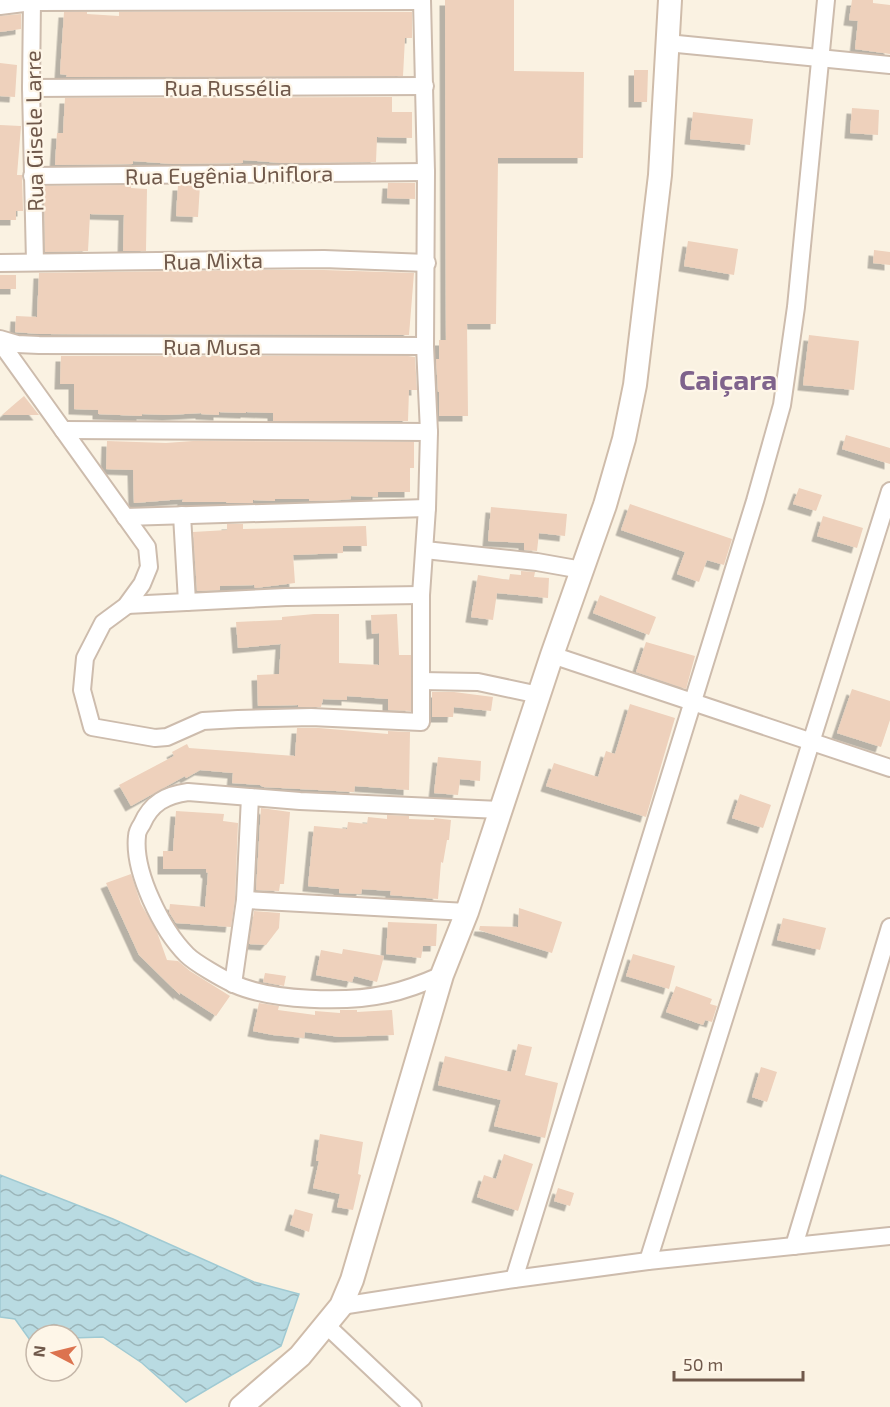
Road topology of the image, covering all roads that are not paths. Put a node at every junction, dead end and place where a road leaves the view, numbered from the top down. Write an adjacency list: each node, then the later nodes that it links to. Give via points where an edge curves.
1 (422, 0): 4 (street); 9 (street)
2 (670, 0): 6 (main road)
3 (826, 0): 7 (street)
4 (32, 1): 5 (street); 10 (street, Rua Gisele Larre)
5 (0, 6)
6 (667, 43): 7 (street); 25 (main road, via 660,175 635,385 624,439)
7 (822, 58): 8 (street); 32 (street, via 782,405)
8 (890, 65)
9 (426, 86): 10 (street, Rua Russélia); 11 (street)
10 (31, 88): 12 (street, Rua Gisele Larre)
11 (426, 172): 12 (street, Rua Eugênia Uniflora); 15 (street)
12 (32, 176): 13 (street, Rua Gisele Larre)
13 (34, 262): 14 (street, Rua Mixta); 15 (street, Rua Mixta, via 324,259)
14 (0, 263)
15 (427, 263): 17 (street)
16 (0, 340): 17 (street, Rua Musa, via 39,345); 18 (street)
17 (425, 346): 19 (street)
18 (63, 430): 19 (street); 23 (street)
19 (429, 432): 21 (street)
20 (890, 491): 33 (street)
21 (427, 508): 22 (street); 24 (street)
22 (182, 515): 23 (street); 27 (street)
23 (125, 517): 28 (street, via 147,547 149,567)
24 (425, 550): 25 (street); 26 (street)
25 (582, 570): 29 (main road)
26 (421, 595): 27 (street); 30 (street)
27 (187, 602): 28 (street)
28 (126, 605): 30 (street, via 103,623 85,658 82,690 92,727 155,738 167,737 202,721 238,718 421,722)
29 (552, 655): 31 (main road); 32 (street)
30 (421, 681): 31 (street, via 478,682)
31 (539, 695): 36 (main road)
32 (693, 702): 33 (street); 45 (street)
33 (810, 742): 34 (street); 44 (street)
34 (890, 768)
35 (250, 797): 36 (street); 37 (street); 41 (street, via 188,792 169,796 147,813 137,835 140,870 154,908 188,956)
36 (500, 810): 38 (main road)
37 (245, 900): 38 (street); 41 (street)
38 (468, 912): 40 (main road)
39 (890, 927): 43 (street)
40 (442, 975): 41 (street, via 413,987 359,998 287,997); 46 (main road, via 352,1280)
41 (233, 984)
42 (890, 1236): 43 (street)
43 (794, 1246): 44 (street)
44 (648, 1261): 45 (street)
45 (514, 1279): 46 (street)
46 (340, 1306): 47 (main road)
47 (326, 1324): 48 (main road, via 300,1356); 49 (street)
48 (241, 1407)
49 (413, 1407)

